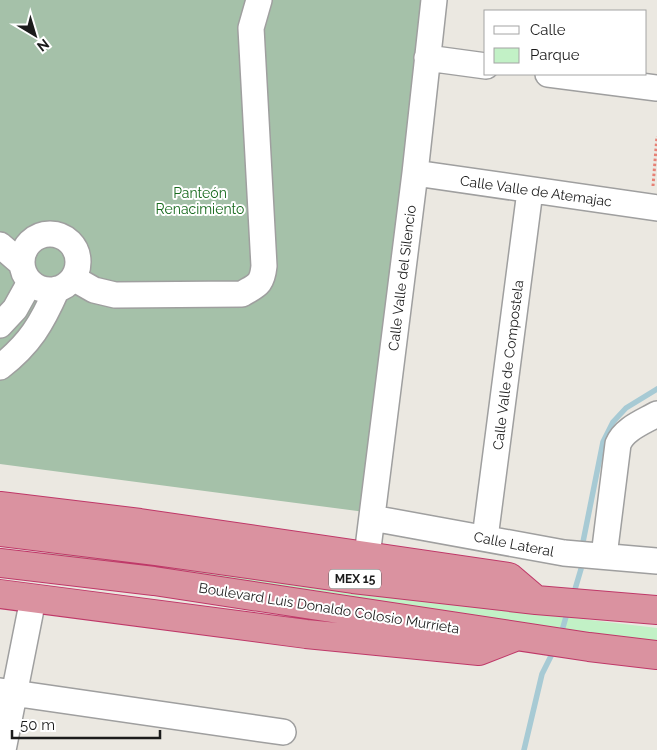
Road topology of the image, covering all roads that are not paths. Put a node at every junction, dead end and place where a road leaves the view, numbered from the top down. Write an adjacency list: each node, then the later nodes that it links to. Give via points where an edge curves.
1 (259, 0): 12 (street, via 251,28 264,266 262,279 242,294 115,295)
2 (434, 0): 3 (street, Calle Valle del Silencio)
3 (427, 58): 4 (street); 7 (street, Calle Valle del Silencio)
4 (484, 66)
5 (556, 75): 6 (street)
6 (657, 88)
7 (415, 173): 8 (street, Calle Valle de Atemajac); 17 (street, Calle Valle del Silencio)
8 (530, 191): 9 (street, Calle Valle de Atemajac); 19 (street, Calle Valle de Compostela)
9 (654, 208)
10 (0, 245): 11 (street)
11 (26, 273): 12 (street, via 38,288 48,290); 12 (street, via 23,255 28,246 35,239 53,234 71,242 76,250 78,270); 13 (street, via 15,309)
12 (65, 284): 14 (street, via 29,341)
13 (0, 325)
14 (0, 367)
15 (657, 414): 20 (street, via 621,436)
16 (0, 506): 21 (highway)
17 (372, 518): 19 (street, Calle Lateral); 21 (street, Calle Valle del Silencio)
18 (0, 532): 26 (highway, MEX 15)
19 (486, 538): 20 (street, Calle Lateral)
20 (585, 555): 22 (street, Calle Lateral)
21 (367, 556): 26 (highway, via 509,577)
22 (657, 562)
23 (0, 563): 28 (highway, Boulevard Luis Donaldo Colosio Murrieta / MEX 15, via 154,581)
24 (0, 594): 25 (highway)
25 (33, 599): 28 (highway, via 306,634 480,651); 30 (street)
26 (545, 601): 27 (highway, MEX 15)
27 (657, 610)
28 (529, 638): 29 (highway, Boulevard Luis Donaldo Colosio Murrieta / MEX 15)
29 (657, 655)
30 (7, 692): 31 (street); 32 (street)
31 (282, 732)
32 (3, 750)

